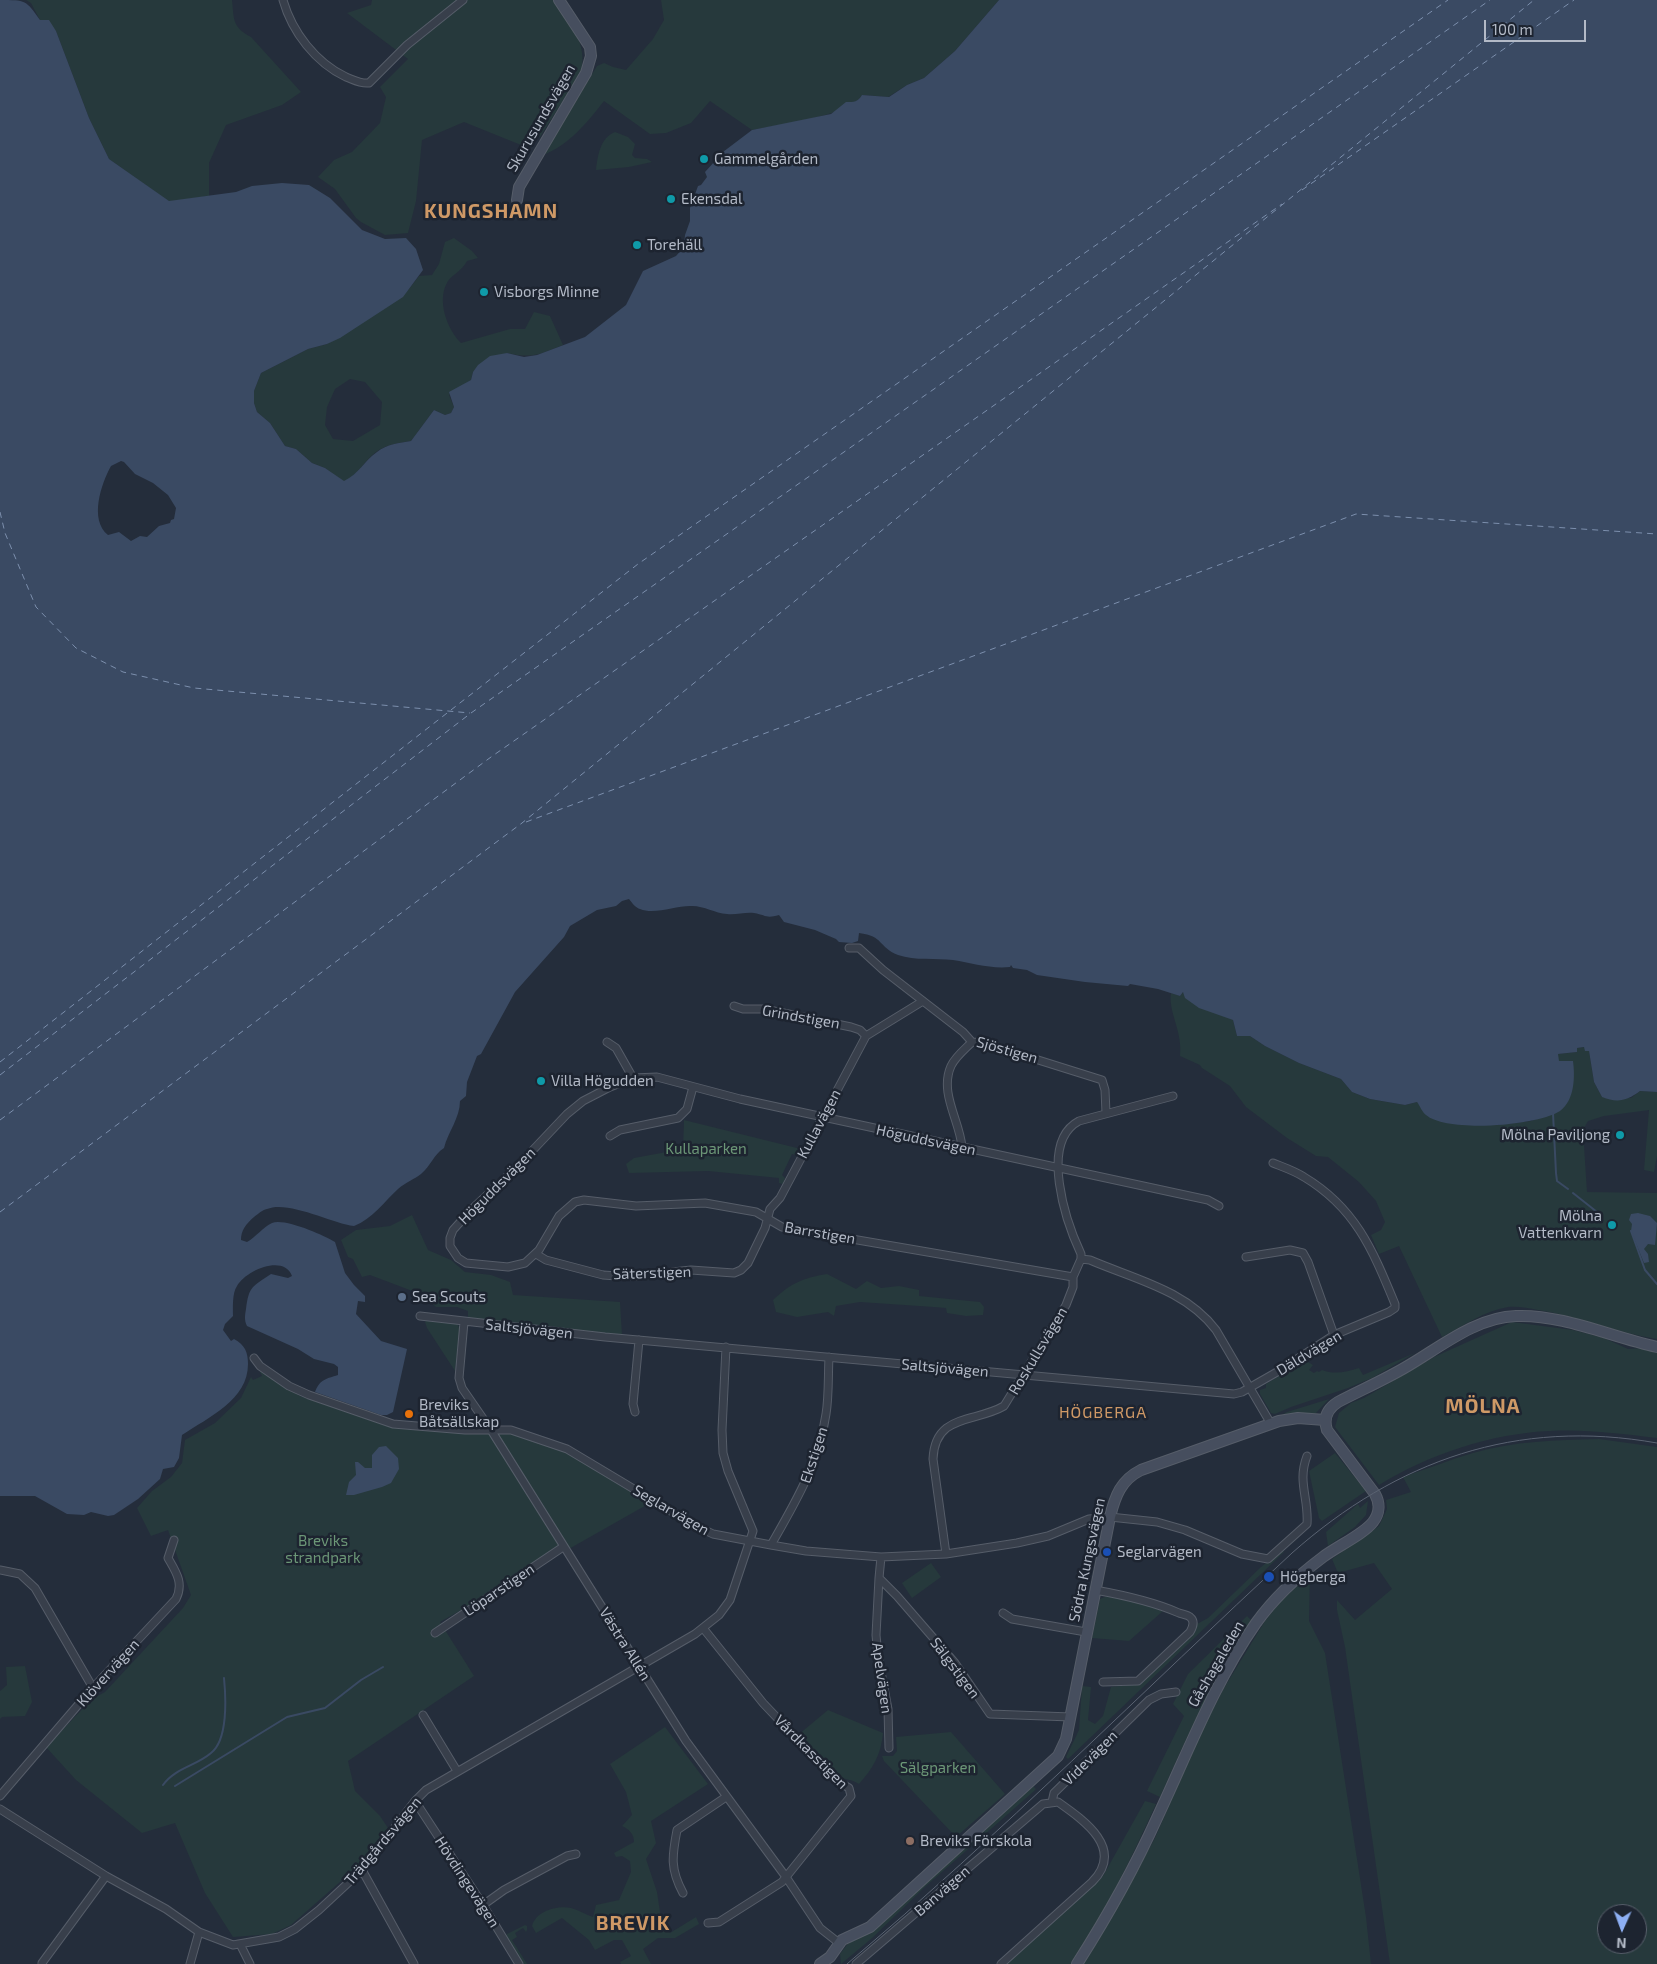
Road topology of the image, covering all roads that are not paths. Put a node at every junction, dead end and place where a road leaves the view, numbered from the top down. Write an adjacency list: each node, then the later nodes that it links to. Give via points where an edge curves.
1 (283, 0): 2 (street, via 295,28 322,62 332,70 366,83 434,21)
2 (463, 0)
3 (560, 0): 4 (street, Skurusundsvägen, via 590,47 590,62 519,187)
4 (517, 200)
5 (848, 948): 6 (street, Sjöstigen, via 859,948)
6 (923, 1001): 8 (street); 10 (street, Sjöstigen)
7 (734, 1006): 8 (street, Grindstigen, via 851,1027)
8 (866, 1036): 15 (street, Kullavägen)
9 (607, 1042): 11 (street, via 616,1048)
10 (972, 1042): 14 (street, Sjöstigen, via 1102,1080); 17 (street, via 951,1066 948,1081 948,1095)
11 (633, 1078): 12 (street, Höguddsvägen, via 657,1077); 22 (street, Höguddsvägen, via 610,1087 567,1114 472,1209 450,1238 453,1252 466,1263 508,1267 525,1263)
12 (693, 1087): 15 (street, Höguddsvägen); 16 (street, via 686,1109 678,1118 620,1130)
13 (1173, 1096): 14 (street)
14 (1106, 1113): 19 (street, via 1072,1125 1063,1141)
15 (823, 1117): 17 (street, Höguddsvägen); 21 (street, Kullavägen)
16 (610, 1136)
17 (962, 1147): 19 (street, Höguddsvägen)
18 (1273, 1163): 29 (street, Däldvägen, via 1304,1177 1336,1200 1369,1243 1395,1304 1389,1312)
19 (1057, 1169): 20 (street, Höguddsvägen, via 1208,1200); 24 (street)
20 (1219, 1206)
21 (767, 1219): 22 (street, Barrstigen, via 756,1212 705,1203 636,1206 584,1200 575,1202 559,1216); 25 (street, Kullavägen); 26 (street, Barrstigen, via 782,1227)
22 (536, 1254): 25 (street, Säterstigen, via 546,1260 617,1276 691,1270 734,1273)
23 (1246, 1257): 29 (street, via 1290,1250 1303,1253)
24 (1081, 1259): 26 (street, Roskullsvägen); 36 (street, via 1171,1293 1197,1309 1216,1330)
25 (742, 1270)
26 (1073, 1277): 35 (street, Roskullsvägen, via 1066,1305)
27 (420, 1316): 28 (street, Saltsjövägen)
28 (464, 1322): 30 (street, Saltsjövägen); 40 (street, Västra Allén, via 459,1378 462,1388)
29 (1334, 1335): 36 (street, Däldvägen)
30 (639, 1340): 31 (street, Saltsjövägen); 37 (street)
31 (726, 1347): 33 (street, Saltsjövägen); 44 (street, via 723,1453 753,1531)
32 (1657, 1347): 38 (street, via 1555,1320 1504,1317 1471,1329 1338,1402 1329,1410)
33 (829, 1357): 35 (street, Saltsjövägen); 45 (street, Ekstigen, via 826,1414 816,1458)
34 (254, 1358): 40 (street, Seglarvägen, via 289,1386 375,1418 403,1425)
35 (1021, 1375): 36 (street, Saltsjövägen, via 1234,1394); 47 (street, Roskullsvägen, via 1004,1406 956,1422 940,1434 933,1448)
36 (1250, 1388): 39 (street)
37 (635, 1412)
38 (1325, 1420): 39 (street, Södra Kungsvägen, via 1289,1419); 88 (street, Gåshagaleden, via 1329,1435 1375,1494 1378,1514 1370,1525 1296,1579 1257,1622 1230,1664 1136,1863)
39 (1270, 1424): 42 (street, Södra Kungsvägen, via 1135,1473 1119,1488)
40 (491, 1430): 44 (street, Seglarvägen, via 511,1430 567,1449 694,1525 713,1534); 46 (street, Västra Allén)
41 (1307, 1456): 42 (street, Seglarvägen, via 1302,1478 1308,1524 1268,1559 1242,1554 1157,1522)
42 (1110, 1517): 47 (street, Seglarvägen, via 1089,1519 1048,1536); 51 (street, Södra Kungsvägen)
43 (174, 1540): 58 (street, Klövervägen, via 168,1558 181,1584 176,1599)
44 (751, 1541): 45 (street, Seglarvägen); 53 (street, Trädgårdsvägen, via 730,1600)
45 (771, 1545): 48 (street, Seglarvägen)
46 (563, 1547): 55 (street, Löparstigen); 56 (street, Västra Allén)
47 (946, 1554): 48 (street, Seglarvägen)
48 (880, 1557): 50 (street)
49 (0, 1570): 58 (street, via 20,1574 35,1588)
50 (879, 1578): 61 (street, Sälgstigen, via 955,1664 990,1714); 62 (street, Apelvägen, via 876,1635 888,1709)
51 (1095, 1590): 54 (street, Södra Kungsvägen); 57 (street, via 1167,1608 1190,1617 1193,1622 1190,1632 1138,1681)
52 (1003, 1613): 54 (street, via 1012,1619)
53 (703, 1628): 56 (street, Trädgårdsvägen); 72 (street, Vårdkasstigen, via 763,1703 837,1781 849,1788 851,1796)
54 (1086, 1632): 61 (street, Södra Kungsvägen)
55 (435, 1633)
56 (640, 1667): 63 (street, Trädgårdsvägen); 65 (street, Västra Allén)
57 (1103, 1682)
58 (93, 1688): 64 (street, Klövervägen)
59 (1176, 1692): 67 (street, Videvägen, via 1149,1700 1054,1793)
60 (423, 1715): 63 (street)
61 (1071, 1716): 77 (street, Södra Kungsvägen, via 1063,1748 1051,1764 870,1927)
62 (889, 1748)
63 (457, 1771): 66 (street, Trädgårdsvägen, via 426,1790)
64 (0, 1796)
65 (726, 1797): 72 (street, Västra Allén); 73 (street, via 677,1830 672,1856 675,1876)
66 (415, 1801): 70 (street, Trädgårdsvägen); 74 (street, Hövdingevägen)
67 (1052, 1802): 86 (street, Banvägen, via 1043,1804); 87 (street, Videvägen, via 1058,1802 1098,1836 1105,1862 1101,1873 1092,1882)
68 (0, 1809): 71 (street, Trädgårdsvägen)
69 (576, 1854): 74 (street, via 504,1890)
70 (362, 1870): 78 (street, Trädgårdsvägen, via 295,1929 279,1937); 83 (street)
71 (106, 1876): 76 (street, Trädgårdsvägen, via 166,1909); 80 (street)
72 (786, 1877): 75 (street, via 719,1922); 77 (street, Västra Allén, via 820,1928)
73 (683, 1893)
74 (483, 1905): 84 (street, Hövdingevägen)
75 (708, 1923)
76 (199, 1932): 78 (street, Trädgårdsvägen, via 233,1945); 81 (street)
77 (839, 1943): 79 (street, Södra Kungsvägen)
78 (240, 1944): 82 (street)
79 (833, 1960): 85 (street, Södra Kungsvägen)
80 (42, 1963)
81 (190, 1964)
82 (250, 1964)
83 (414, 1964)
84 (519, 1964)
85 (820, 1964)
86 (856, 1964)
87 (1001, 1964)
88 (1077, 1964)

